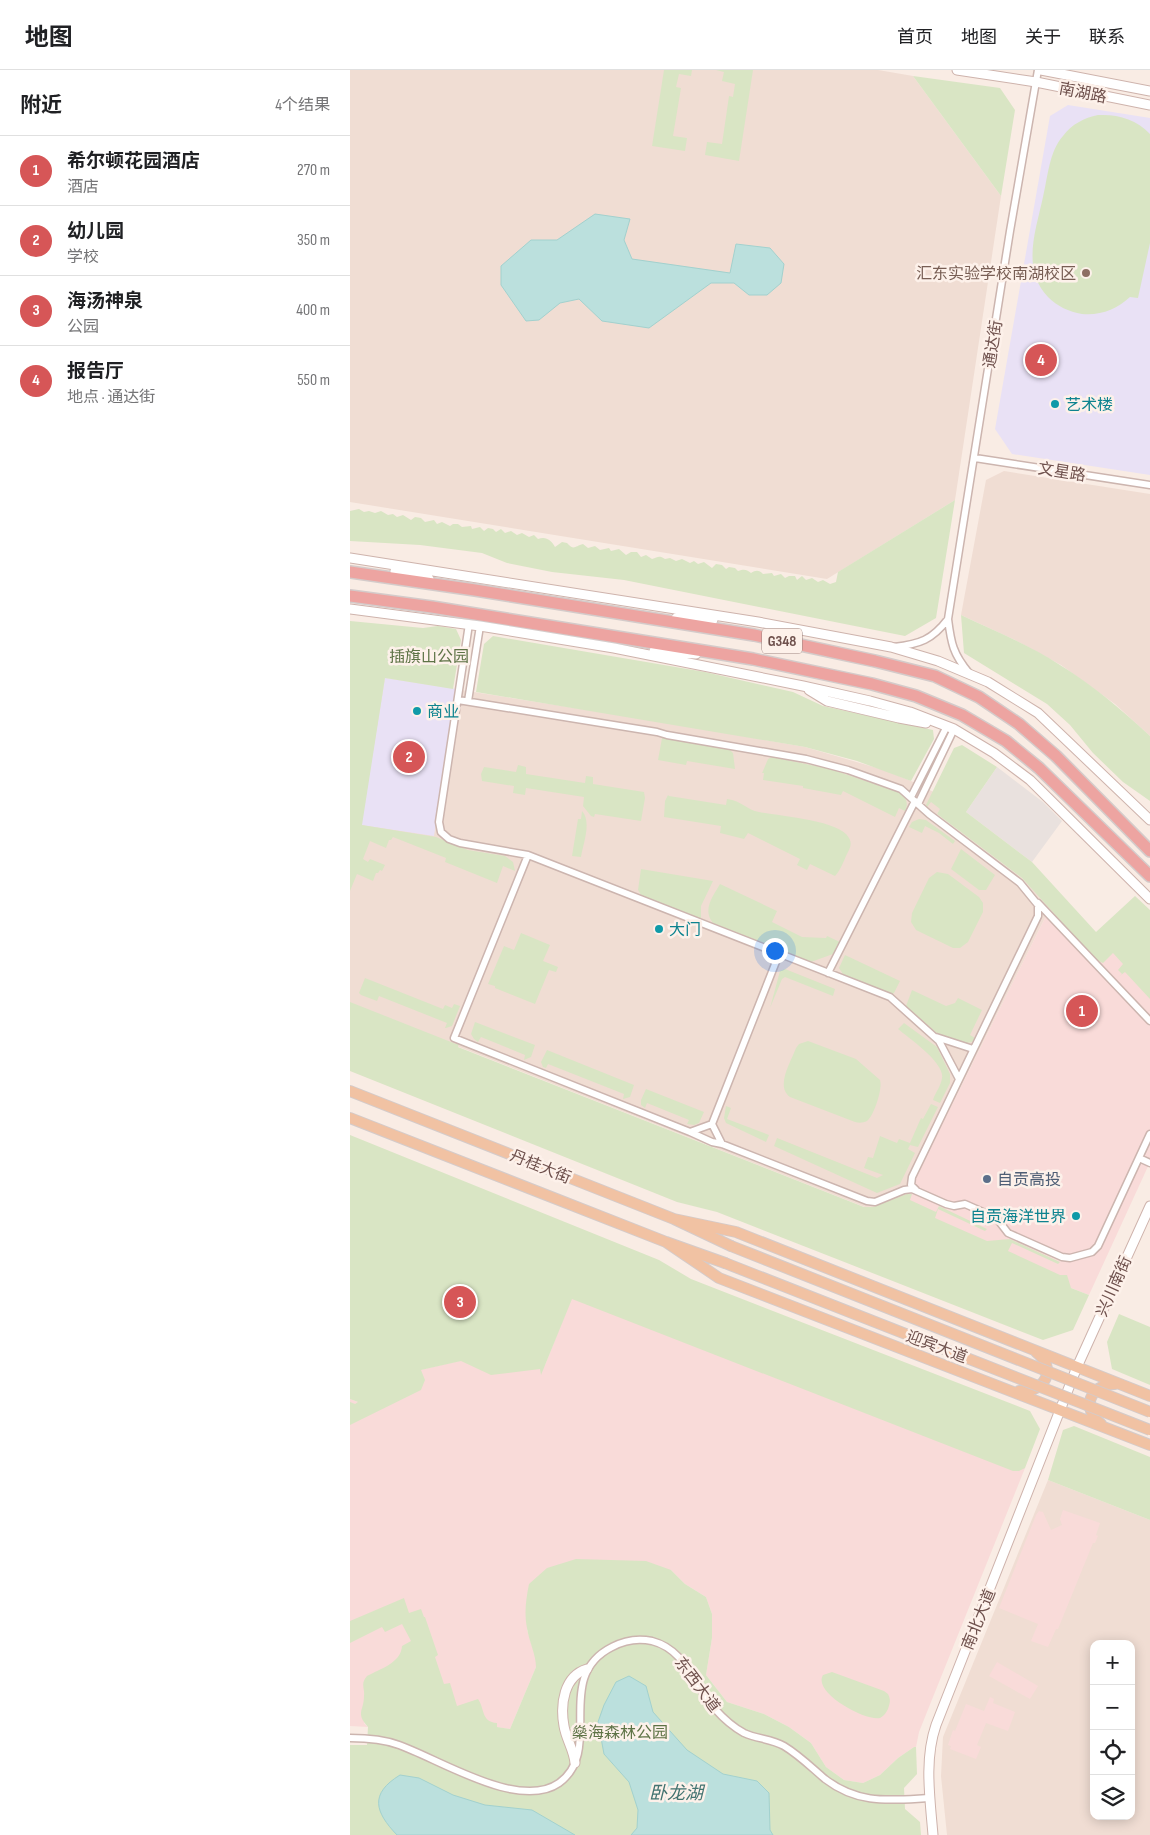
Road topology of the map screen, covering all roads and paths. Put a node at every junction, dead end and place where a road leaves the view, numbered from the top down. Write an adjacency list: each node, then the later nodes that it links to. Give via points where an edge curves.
1 (957, 70): 3 (street, 南湖路)
2 (1039, 70): 3 (street, 通达街); 4 (street, 南湖路)
3 (1036, 82): 5 (street, 南湖路); 6 (street, 通达街)
4 (1150, 91)
5 (1150, 105)
6 (975, 458): 7 (street, 文星路); 15 (street, 通达街)
7 (1150, 485)
8 (350, 559): 10 (street); 16 (street)
9 (350, 572): 10 (highway, G348)
10 (475, 590): 14 (highway, G348)
11 (350, 596): 12 (highway, G348)
12 (432, 606): 19 (street); 22 (highway, G348)
13 (350, 609): 17 (street)
14 (639, 616): 16 (street); 29 (highway, G348, via 875,661 935,676 962,688 1019,724 1056,756)
15 (948, 619): 20 (street, via 926,640); 23 (street, 通达街, via 952,648)
16 (758, 622): 20 (street)
17 (469, 624): 18 (street); 24 (street)
18 (480, 626): 19 (street); 25 (street)
19 (556, 639): 21 (street)
20 (891, 647): 23 (street)
21 (614, 648): 22 (street); 26 (street, via 803,686 886,706)
22 (753, 659): 31 (highway, G348, via 872,684 916,696 962,715 1006,741 1039,768)
23 (970, 674): 28 (street, via 1038,713)
24 (458, 700): 25 (street); 30 (street, via 440,829 446,837 458,842)
25 (468, 701): 27 (street, via 800,758 867,776 901,789)
26 (951, 728): 27 (street); 32 (street, via 994,753 1030,780)
27 (915, 800): 33 (street, via 1020,883); 35 (street)
28 (1150, 820)
29 (1150, 851)
30 (528, 855): 34 (street); 43 (street, via 454,1038)
31 (1150, 876)
32 (1150, 899)
33 (1035, 900): 36 (street); 38 (street, via 1039,908 1036,920)
34 (779, 954): 35 (street); 42 (street)
35 (828, 973): 37 (street, via 890,997)
36 (1150, 1021)
37 (936, 1037): 38 (street); 39 (street)
38 (973, 1049): 39 (street)
39 (959, 1079): 48 (street)
40 (350, 1091): 52 (main road, 丹桂大街)
41 (350, 1118): 53 (main road, 丹桂大街)
42 (712, 1124): 43 (street); 45 (street)
43 (690, 1132): 45 (street)
44 (1150, 1134): 46 (street)
45 (722, 1144): 49 (street, via 867,1201 875,1202)
46 (1139, 1158): 47 (street); 50 (street, via 1098,1246 1092,1252 1070,1258 1008,1233 996,1218 976,1208 965,1204 950,1205)
47 (1150, 1163)
48 (912, 1177): 49 (street); 50 (street, via 911,1185)
49 (904, 1190): 50 (street)
50 (916, 1190)
51 (1150, 1206): 57 (street, 兴川南街)
52 (674, 1219): 54 (main road, 丹桂大街); 56 (main road, via 736,1232)
53 (666, 1242): 55 (main road, 丹桂大街); 59 (main road, via 719,1278)
54 (731, 1246): 62 (main road, 迎宾大道, bridge)
55 (724, 1263): 64 (main road, 迎宾大道, bridge)
56 (1033, 1350): 57 (main road); 59 (main road, via 1046,1361 1045,1381 1036,1389)
57 (1077, 1367): 58 (main road); 61 (street, 兴川南街)
58 (1121, 1385): 60 (main road); 63 (main road, via 1104,1385 1092,1395 1092,1415)
59 (1013, 1391): 61 (main road)
60 (1150, 1396)
61 (1061, 1409): 63 (main road); 69 (street, 南北大道, via 931,1740)
62 (1150, 1412)
63 (1104, 1426): 65 (main road)
64 (1150, 1430)
65 (1150, 1445)
66 (588, 1669): 68 (street, 东西大道, via 580,1697 580,1745); 68 (street, via 580,1671 564,1693 564,1725); 69 (street, 东西大道, via 594,1658 622,1641 652,1641 677,1655 704,1696 727,1721 745,1733 783,1745 845,1792 880,1800)
67 (350, 1738): 68 (street, via 391,1742 501,1788 542,1790 555,1785 570,1773)
68 (575, 1764)
69 (930, 1798): 70 (street, 南北大道)
70 (933, 1835)

